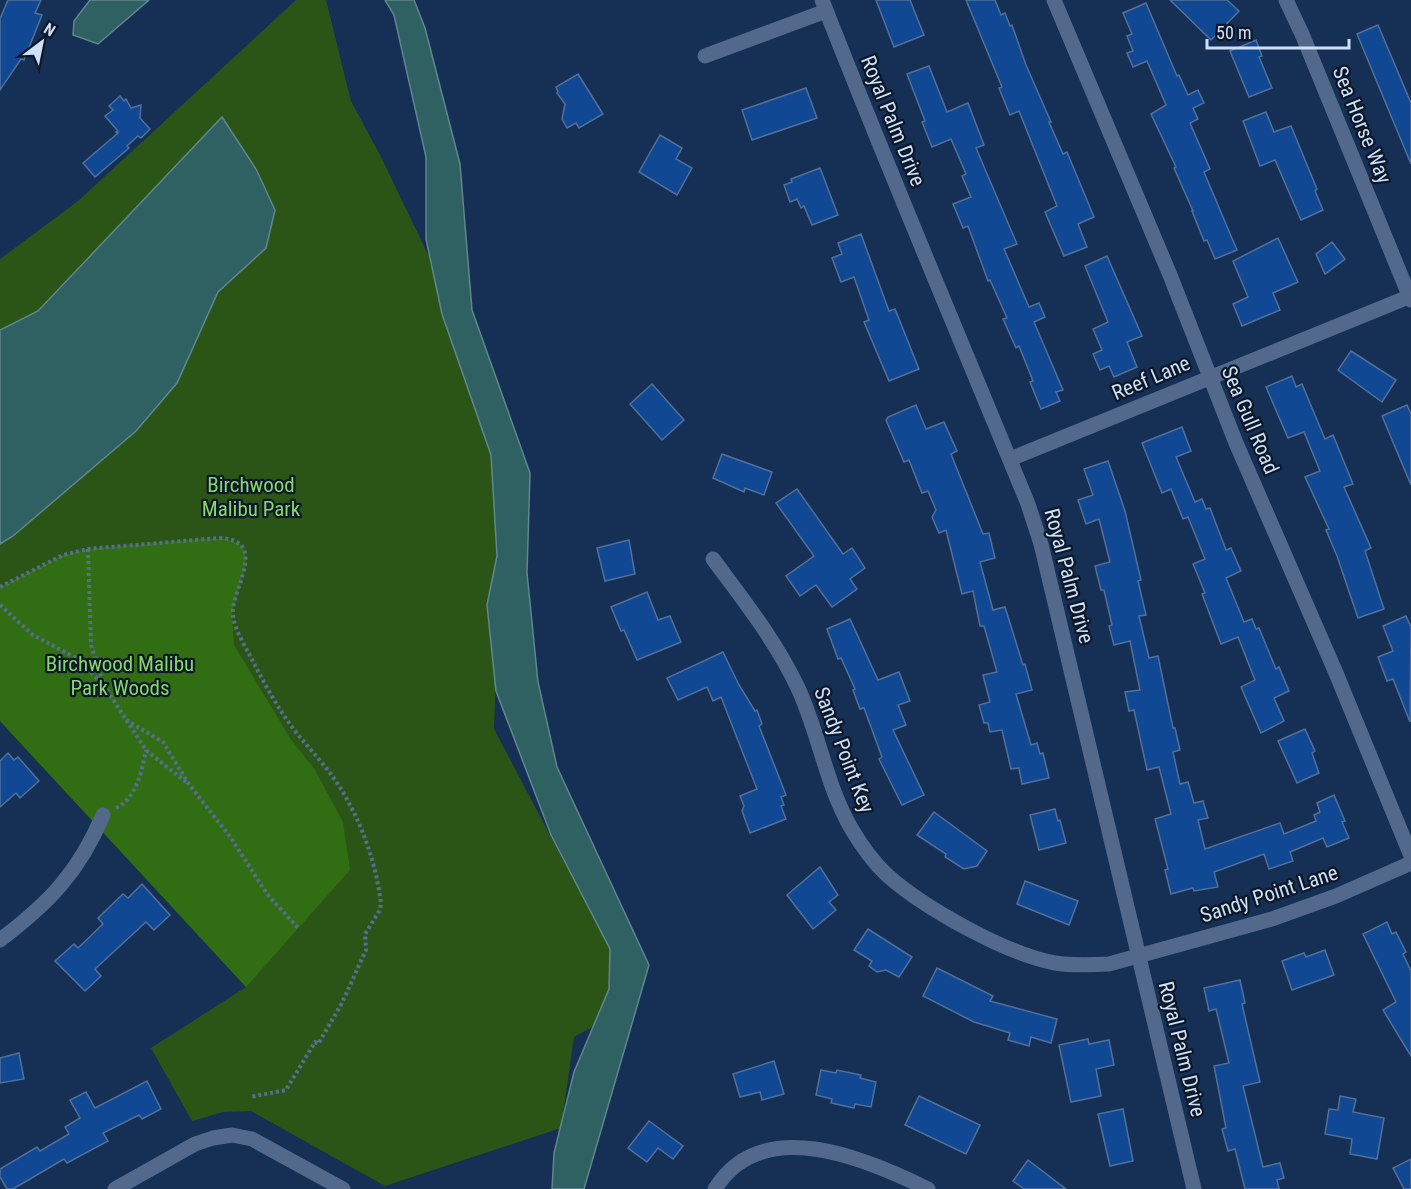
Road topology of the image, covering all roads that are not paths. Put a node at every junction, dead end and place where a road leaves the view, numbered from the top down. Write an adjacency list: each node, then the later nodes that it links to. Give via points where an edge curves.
1 (1054, 0): 6 (street, Sea Gull Road)
2 (1286, 0): 5 (street, Sea Horse Way)
3 (824, 6): 4 (street); 7 (street, Royal Palm Drive)
4 (705, 56)
5 (1411, 297): 6 (street, Reef Lane)
6 (1209, 376): 7 (street, Reef Lane); 10 (street, Sea Gull Road)
7 (1010, 459): 13 (street, Royal Palm Drive, via 1041,543)
8 (713, 559): 13 (street, Sandy Point Key, via 778,649 799,689 850,826 886,874 962,926 1034,958 1082,966)
9 (103, 815): 12 (street, via 77,867 22,924)
10 (1411, 856)
11 (1411, 863): 13 (street, Sandy Point Lane, via 1272,919)
12 (0, 940)
13 (1138, 956): 18 (street, Royal Palm Drive)
14 (115, 1189): 15 (street, via 195,1144 232,1135 252,1139)
15 (343, 1189)
16 (715, 1189): 17 (street, via 735,1166 752,1156 792,1146 856,1158)
17 (928, 1189)
18 (1194, 1189)

